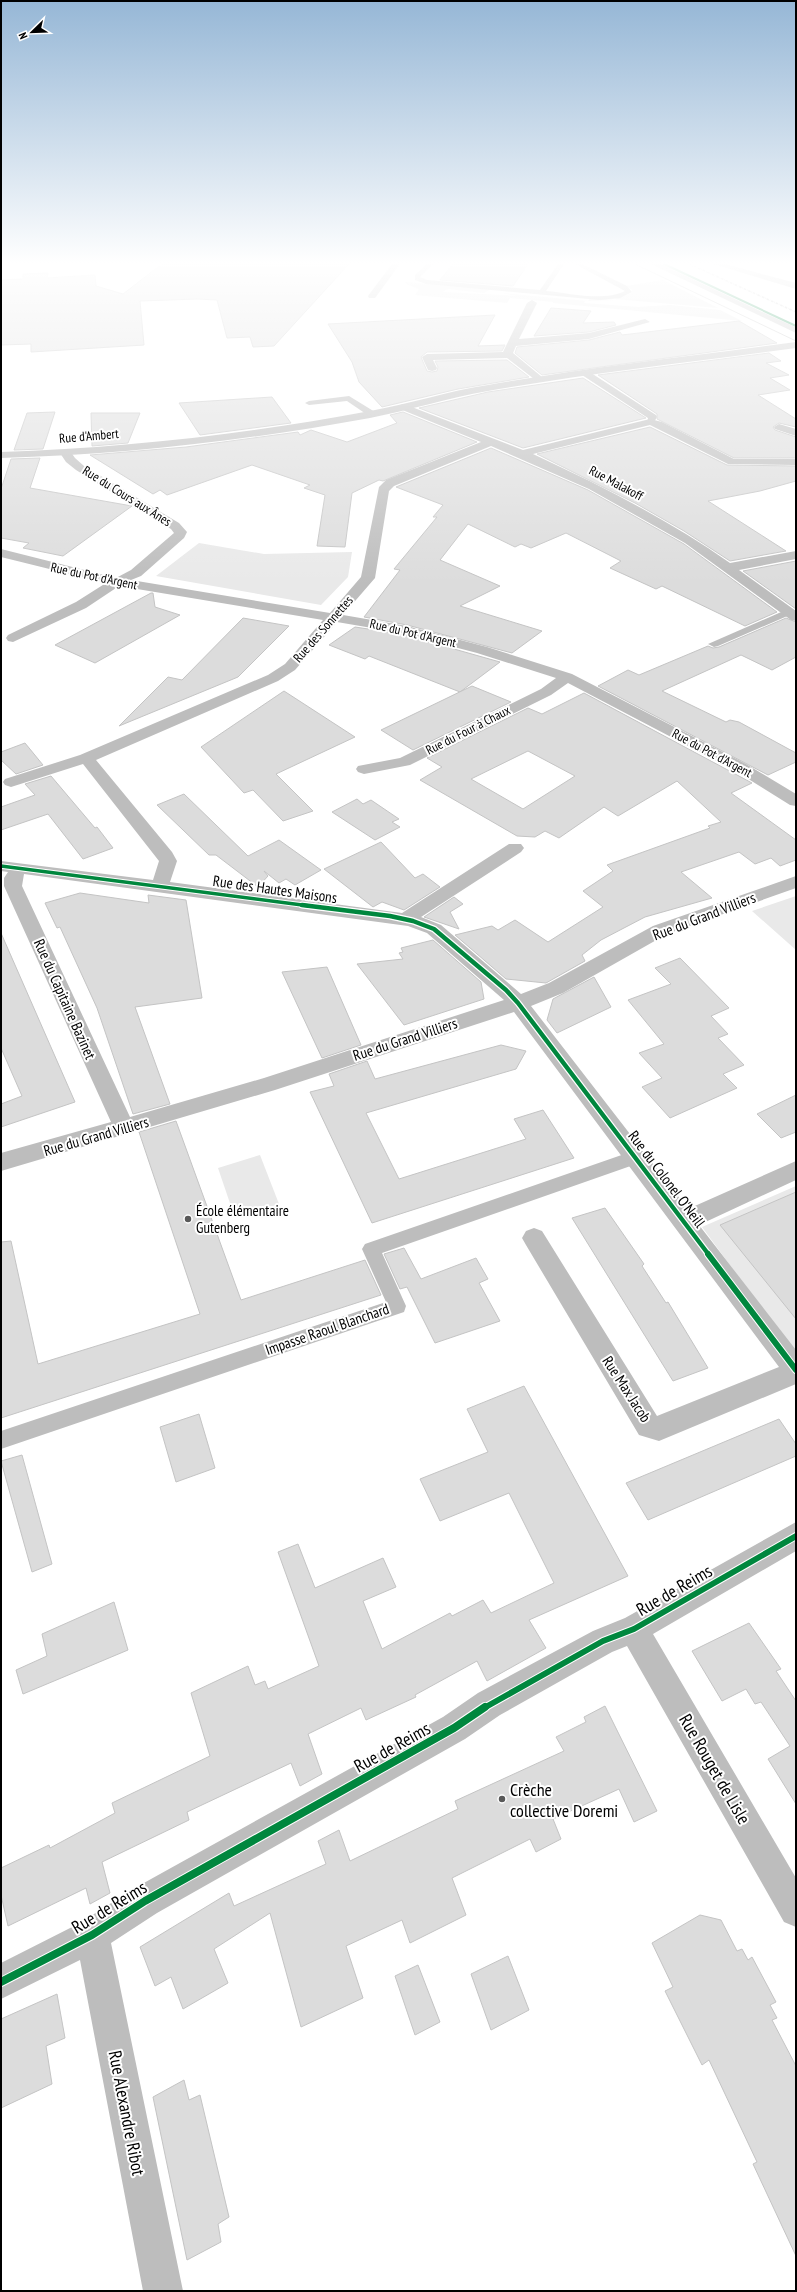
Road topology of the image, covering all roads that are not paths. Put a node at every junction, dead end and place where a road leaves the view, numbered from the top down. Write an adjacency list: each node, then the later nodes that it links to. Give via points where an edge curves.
1 (528, 371): 4 (street)
2 (600, 371): 3 (street, Rue d'Ambert)
3 (585, 373): 4 (street, Rue d'Ambert); 8 (lane, via 653,416)
4 (538, 379): 6 (street, Rue d'Ambert, via 469,391)
5 (309, 403): 7 (lane, via 349,398)
6 (404, 407): 7 (street, Rue d'Ambert); 11 (street, Rue Malakoff)
7 (372, 414): 12 (street, Rue d'Ambert, via 208,438)
8 (650, 422): 13 (street); 15 (street, via 732,462)
9 (780, 427): 10 (street)
10 (796, 432)
11 (490, 442): 13 (street, Rue Malakoff); 21 (street, Rue des Sonnettes, via 390,483 383,490 368,578)
12 (66, 453): 14 (street, Rue d'Ambert); 19 (street, Rue du Cours aux Ânes, via 80,468 181,532 136,573)
13 (521, 454): 18 (street, Rue Malakoff, via 593,486 689,540)
14 (1, 455)
15 (796, 462)
16 (1, 553): 19 (street, Rue du Pot d'Argent)
17 (796, 555): 18 (street)
18 (727, 568): 20 (street, Rue Malakoff)
19 (117, 582): 21 (street, Rue du Pot d'Argent); 22 (street, via 82,605)
20 (792, 614): 23 (lane)
21 (333, 617): 24 (street, Rue du Pot d'Argent, via 402,629); 25 (street, Rue des Sonnettes, via 290,667 273,678)
22 (13, 638)
23 (714, 644)
24 (567, 677): 26 (street, Rue du Four à Chaux, via 546,692 404,762); 28 (street, Rue du Pot d'Argent, via 740,767)
25 (86, 758): 27 (street, Rue des Sonnettes); 32 (street, via 163,852 168,861)
26 (364, 769)
27 (11, 782)
28 (796, 801)
29 (515, 848): 33 (street)
30 (10, 867): 32 (street, Rue des Hautes Maisons); 35 (street, Rue du Capitaine Bazinet, via 14,886)
31 (796, 882): 34 (street, Rue du Grand Villiers, via 660,930 556,988)
32 (160, 886): 33 (street, Rue des Hautes Maisons)
33 (404, 919): 34 (street, Rue des Hautes Maisons, via 434,929)
34 (518, 1003): 35 (street, Rue du Grand Villiers, via 268,1085); 36 (street, Rue du Colonel O'Neill)
35 (124, 1128): 37 (street, Rue du Grand Villiers)
36 (636, 1158): 39 (street, Rue du Colonel O'Neill); 42 (lane, Impasse Raoul Blanchard, via 371,1248 397,1306)
37 (1, 1162)
38 (796, 1170): 39 (street)
39 (685, 1221): 41 (street, Rue du Colonel O'Neill)
40 (534, 1238): 41 (street, Rue Max Jacob, via 648,1426 659,1429)
41 (796, 1371)
42 (1, 1440)
43 (796, 1536): 44 (street, Rue de Reims)
44 (634, 1629): 45 (street, Rue Rouget de Lisle); 46 (street, Rue de Reims, via 603,1641 489,1704 454,1728 145,1901)
45 (796, 1910)
46 (92, 1936): 47 (street, Rue de Reims); 48 (street, Rue Alexandre Ribot)
47 (1, 1982)
48 (162, 2291)

